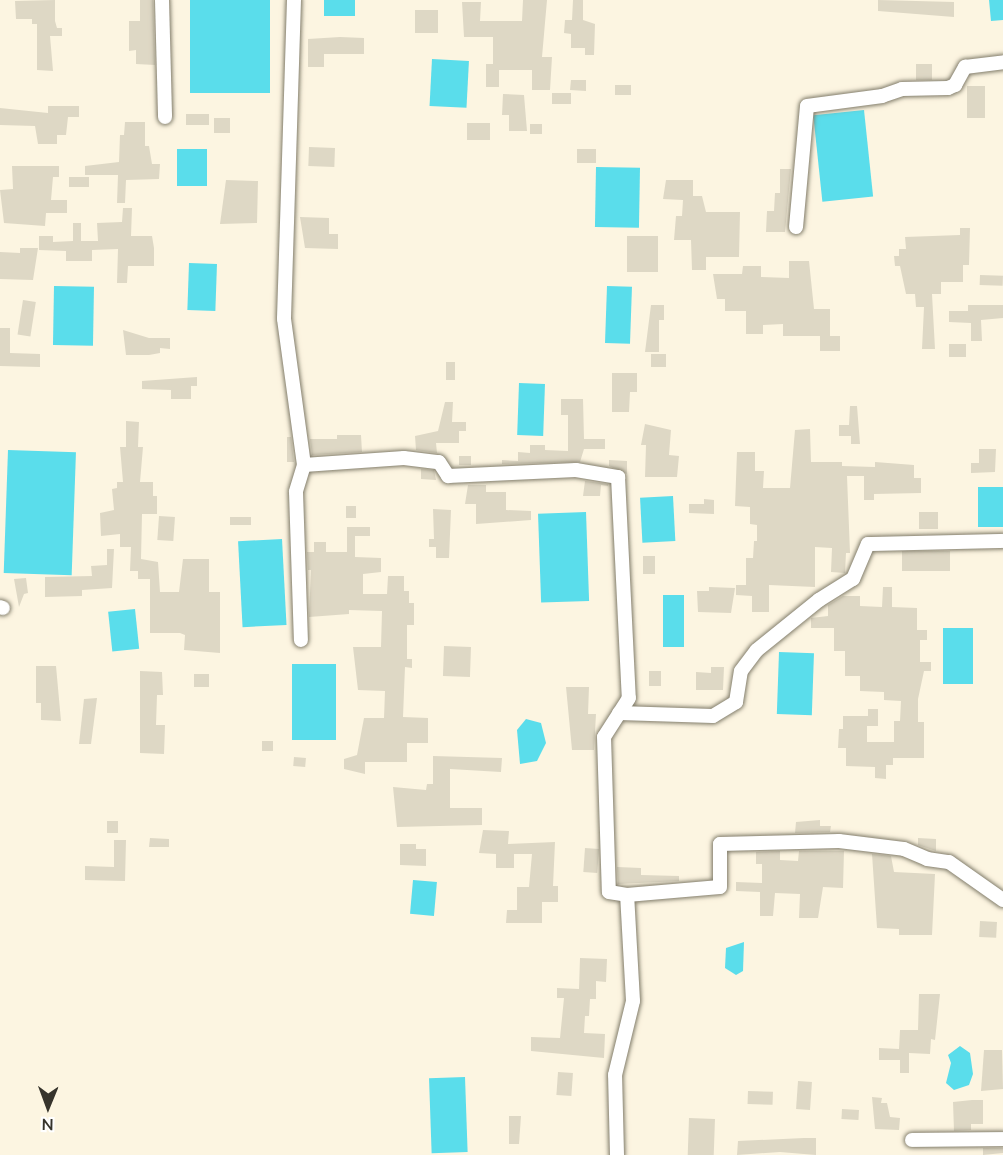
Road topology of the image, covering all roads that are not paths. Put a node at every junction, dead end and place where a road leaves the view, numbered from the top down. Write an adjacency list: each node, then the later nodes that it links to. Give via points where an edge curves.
1 (162, 0): 4 (street)
2 (294, 0): 6 (street, via 284,318)
3 (1003, 62): 5 (street, via 965,67 955,85 948,88 902,89 882,96 807,106)
4 (165, 117)
5 (796, 226)
6 (304, 465): 8 (street, via 296,492); 9 (street, via 416,459 439,462 448,476 576,470 618,477 628,698)
7 (1003, 541): 9 (street, via 868,544 853,579 819,600 757,650 741,671 736,702 713,716)
8 (301, 640)
9 (619, 713): 10 (street, via 604,737 609,892)
10 (627, 895): 11 (street, via 720,887 720,844 839,841 904,849 927,859 949,862); 14 (street, via 633,1001 615,1075)
11 (1003, 900)
12 (1003, 1138): 13 (street)
13 (912, 1140)
14 (617, 1155)

